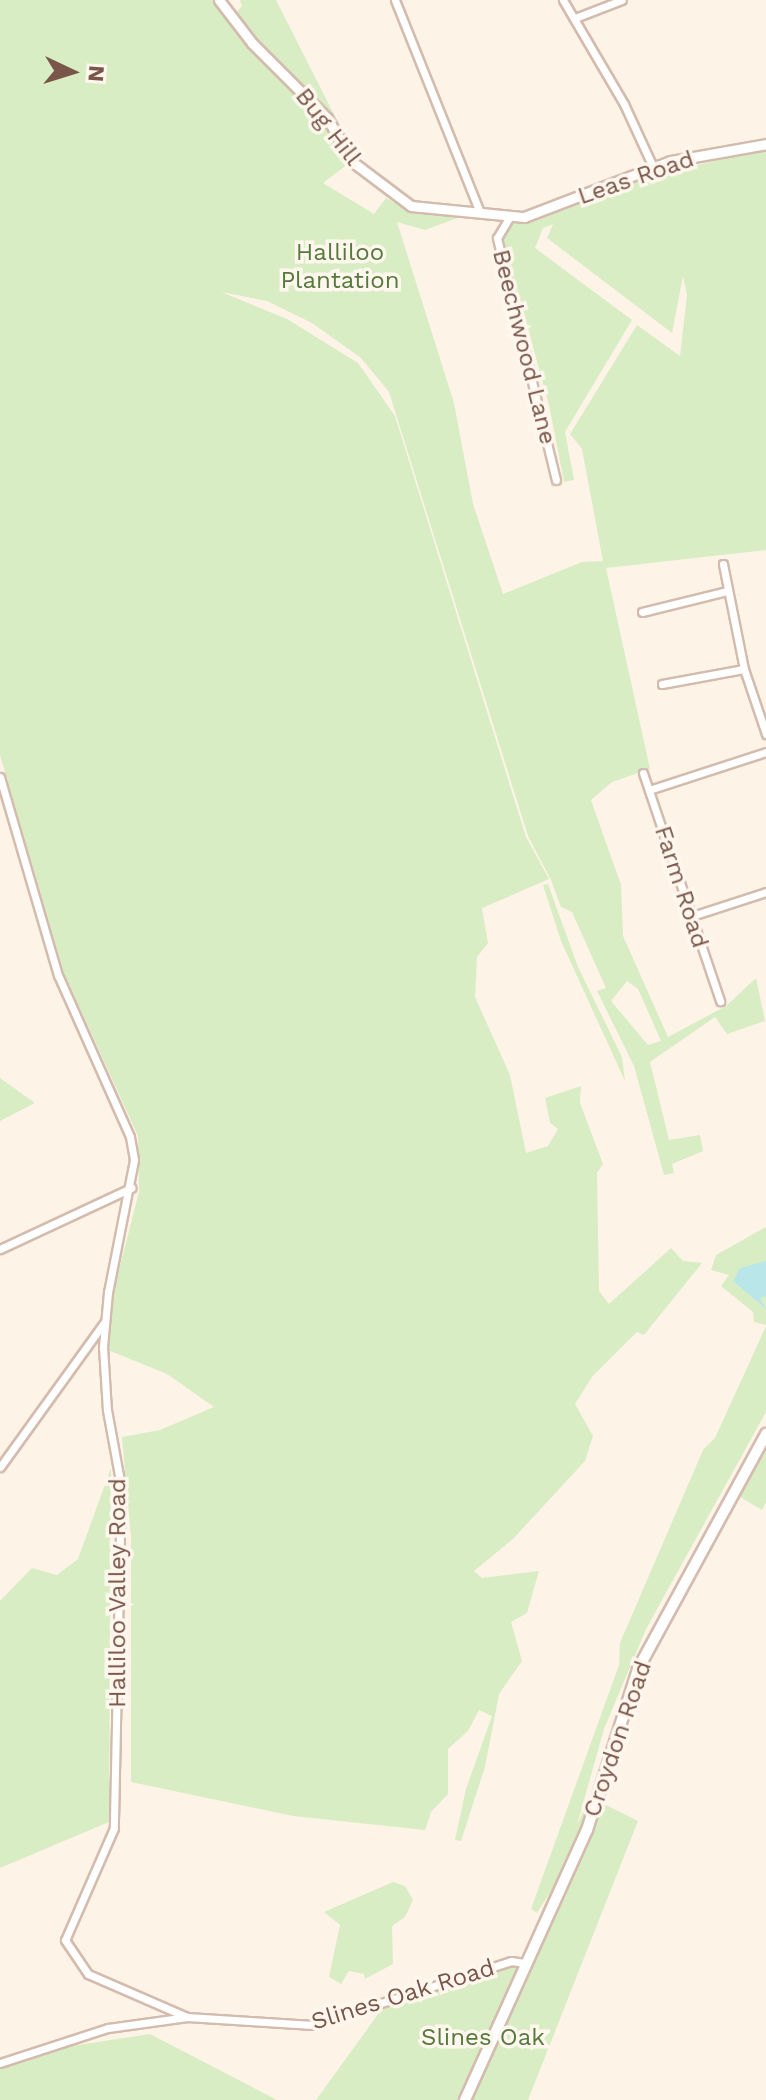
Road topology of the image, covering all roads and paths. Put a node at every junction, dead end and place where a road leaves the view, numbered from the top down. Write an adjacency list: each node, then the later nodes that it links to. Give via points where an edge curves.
1 (219, 0): 8 (street, Bug Hill, via 252,43 327,118 354,163 382,189 426,210)
2 (395, 0): 8 (street)
3 (563, 0): 5 (street)
4 (622, 0): 5 (street)
5 (575, 18): 7 (street)
6 (766, 144): 7 (street, Leas Road)
7 (653, 167): 9 (street, Leas Road, via 539,213)
8 (480, 213): 9 (street, Bug Hill)
9 (509, 218): 10 (street, Beechwood Lane, via 497,238)
10 (556, 480)
11 (723, 564): 12 (street)
12 (727, 591): 13 (street); 14 (street)
13 (642, 612)
14 (744, 669): 15 (street); 16 (street)
15 (662, 684)
16 (766, 734)
17 (766, 752): 20 (street)
18 (643, 773): 20 (street, Farm Road)
19 (0, 777): 24 (street, Halliloo Valley Road, via 58,975 130,1137)
20 (649, 790): 22 (street, Farm Road)
21 (766, 892): 22 (street)
22 (689, 917): 23 (street, Farm Road)
23 (720, 1001)
24 (131, 1188): 25 (street, via 98,1208); 26 (street, Halliloo Valley Road)
25 (0, 1249)
26 (106, 1321): 28 (street); 30 (street, Halliloo Valley Road, via 107,1410 121,1486 114,1828 65,1940 88,1974)
27 (766, 1434): 29 (main road, Croydon Road, via 638,1669 587,1830)
28 (0, 1467)
29 (525, 1963): 31 (street, Slines Oak Road, via 511,1961 313,2025); 34 (main road, Croydon Road)
30 (165, 2009): 31 (street, Halliloo Valley Road); 32 (street)
31 (187, 2017): 32 (street, Slines Oak Road)
32 (165, 2020): 33 (street, Slines Oak Road, via 108,2028)
33 (0, 2063)
34 (465, 2100)

